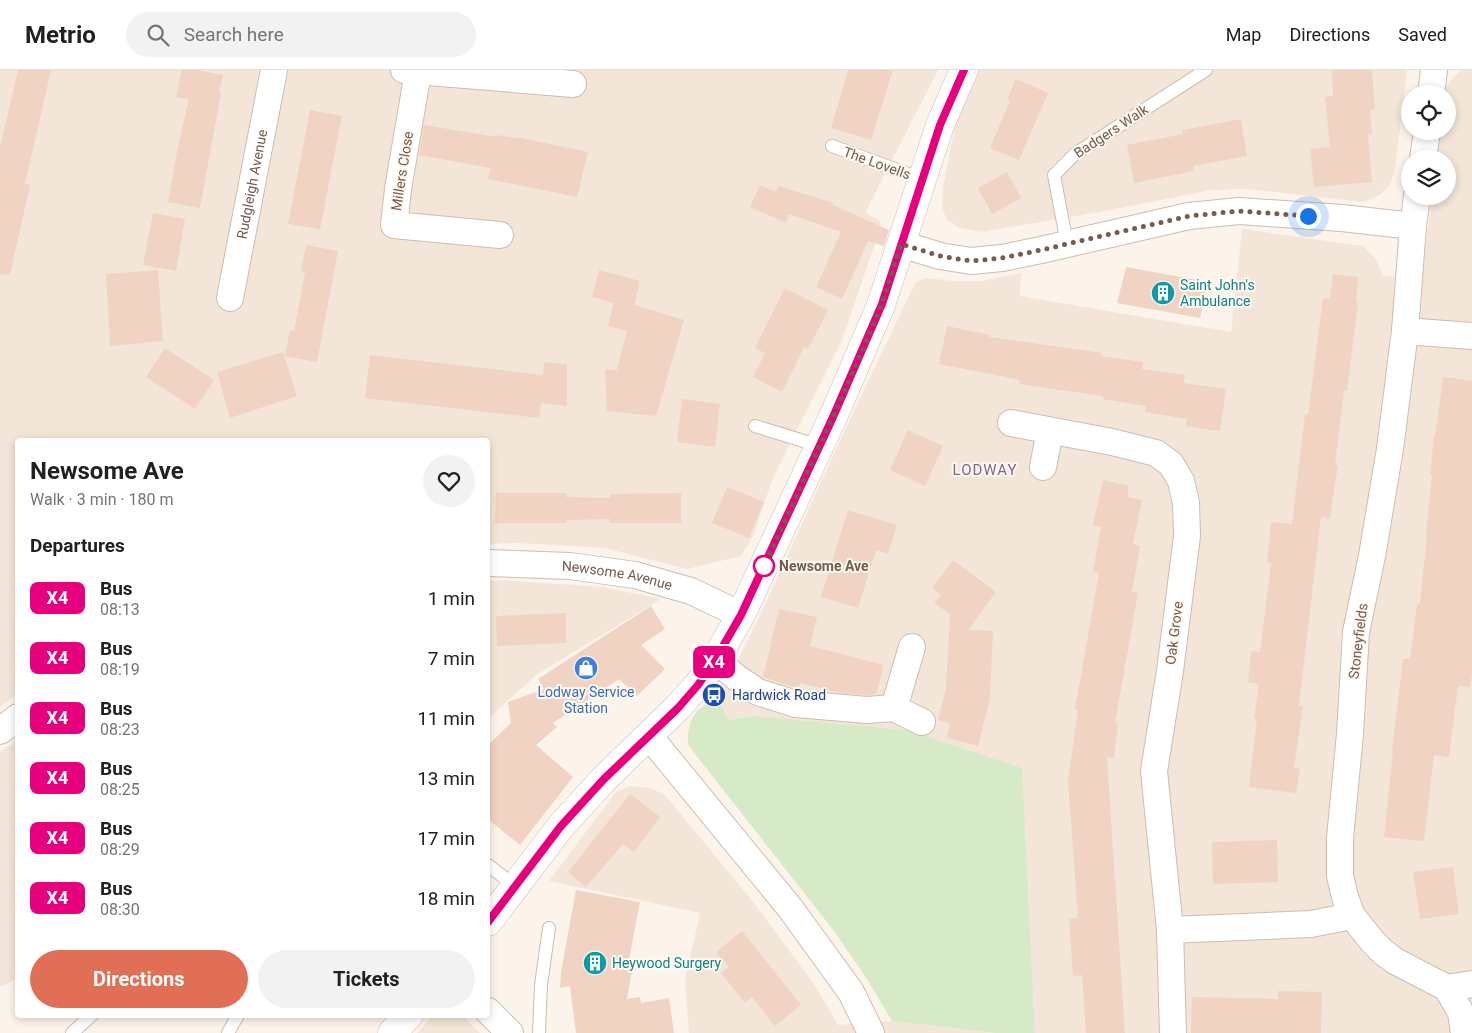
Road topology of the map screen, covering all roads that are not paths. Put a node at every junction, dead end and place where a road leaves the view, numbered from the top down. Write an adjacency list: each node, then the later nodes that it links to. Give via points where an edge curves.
1 (274, 70): 15 (street, Rudgleigh Avenue)
2 (964, 70): 9 (street, via 940,125)
3 (1206, 70): 14 (lane, Badgers Walk, via 1075,154 1054,176)
4 (1434, 70): 7 (street)
5 (411, 71): 6 (street); 12 (street, Millers Close, via 394,225)
6 (573, 84)
7 (1432, 85)
8 (832, 146): 9 (lane, The Lovells)
9 (922, 179): 13 (street)
10 (1416, 205): 11 (street, Stoneyfields)
11 (1413, 226): 14 (street, via 1239,211 1189,216); 16 (street, Stoneyfields)
12 (500, 236)
13 (901, 244): 14 (street, via 971,261); 21 (street, via 882,304)
14 (1067, 244)
15 (230, 298)
16 (1405, 331): 17 (street); 34 (street, Stoneyfields, via 1390,449 1356,632 1340,838 1340,876)
17 (1472, 336)
18 (1011, 423): 20 (street, Oak Grove)
19 (755, 426): 21 (lane)
20 (1050, 430): 22 (street); 37 (street, Oak Grove, via 1156,453 1172,464 1181,481 1186,503 1187,536 1154,771)
21 (820, 446): 24 (street)
22 (1042, 467)
23 (490, 563): 24 (street, Newsome Avenue, via 570,566 635,575 691,591)
24 (741, 615): 26 (street)
25 (912, 647): 27 (street)
26 (715, 660): 27 (street, via 758,692 796,704 868,710); 31 (street, via 698,685)
27 (894, 708): 29 (street)
28 (15, 719): 30 (street)
29 (922, 722)
30 (0, 731)
31 (649, 736): 33 (street, via 561,826); 48 (street, via 790,908 851,992)
32 (490, 867): 33 (lane)
33 (515, 886): 35 (street)
34 (1352, 916): 37 (street, via 1311,924); 38 (street, Stoneyfields, via 1372,942 1404,967)
35 (490, 919)
36 (549, 928): 47 (lane, via 541,985)
37 (1170, 930): 49 (street, Oak Grove)
38 (1460, 986): 50 (street, Stoneyfields)
39 (490, 1014): 46 (street)
40 (89, 1018): 43 (lane)
41 (236, 1018): 44 (lane)
42 (405, 1018): 45 (street)
43 (72, 1033)
44 (228, 1033)
45 (392, 1033)
46 (510, 1033)
47 (539, 1033)
48 (870, 1033)
49 (1173, 1033)
50 (1464, 1033)

